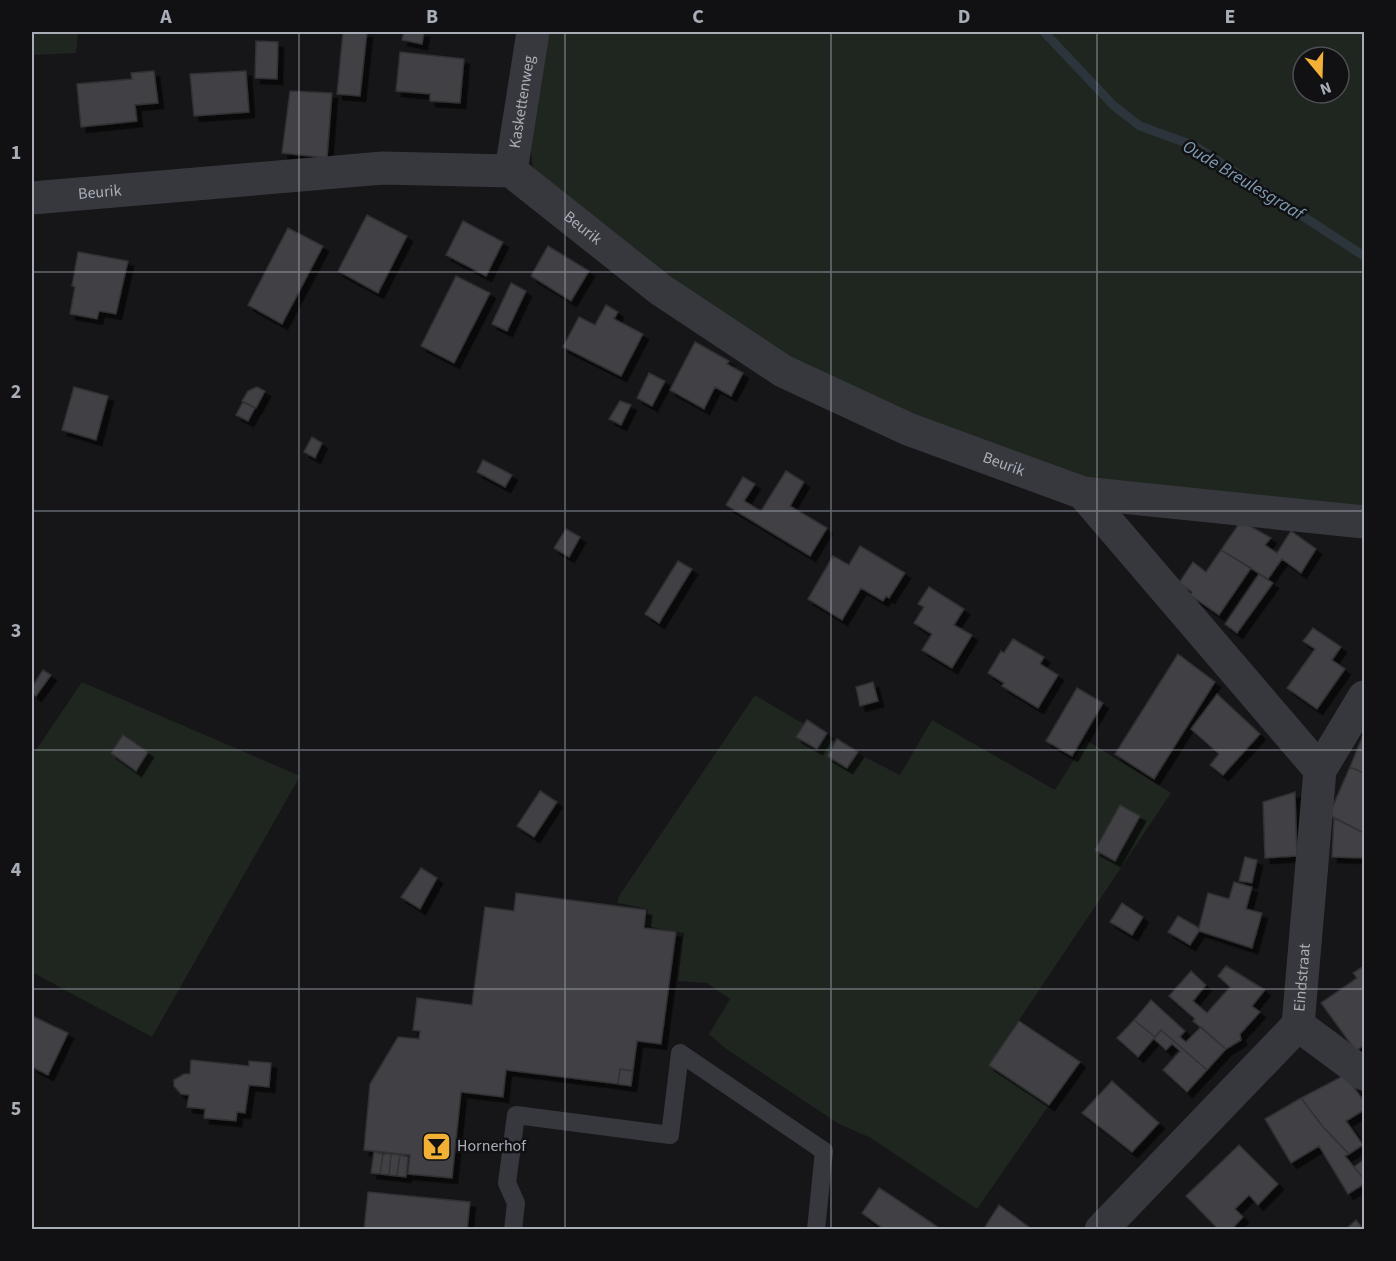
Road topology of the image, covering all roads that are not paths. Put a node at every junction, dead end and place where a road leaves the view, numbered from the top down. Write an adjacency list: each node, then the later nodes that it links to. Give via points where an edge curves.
1 (533, 32): 2 (street, Kaskettenweg)
2 (511, 171): 3 (street, Beurik, via 383,168); 4 (street, Beurik, via 661,290 783,371 908,429)
3 (32, 198)
4 (1083, 493): 5 (street, Beurik); 7 (street, Beurik)
5 (1365, 522)
6 (1365, 697): 7 (street, Eindstraat)
7 (1320, 770): 8 (street, Eindstraat)
8 (1298, 1024): 9 (street); 12 (street, Eindstraat)
9 (1365, 1074)
10 (513, 1230): 11 (lane, via 516,1203 507,1183 516,1115 670,1135 680,1053 824,1151)
11 (816, 1230)
12 (1101, 1230)

